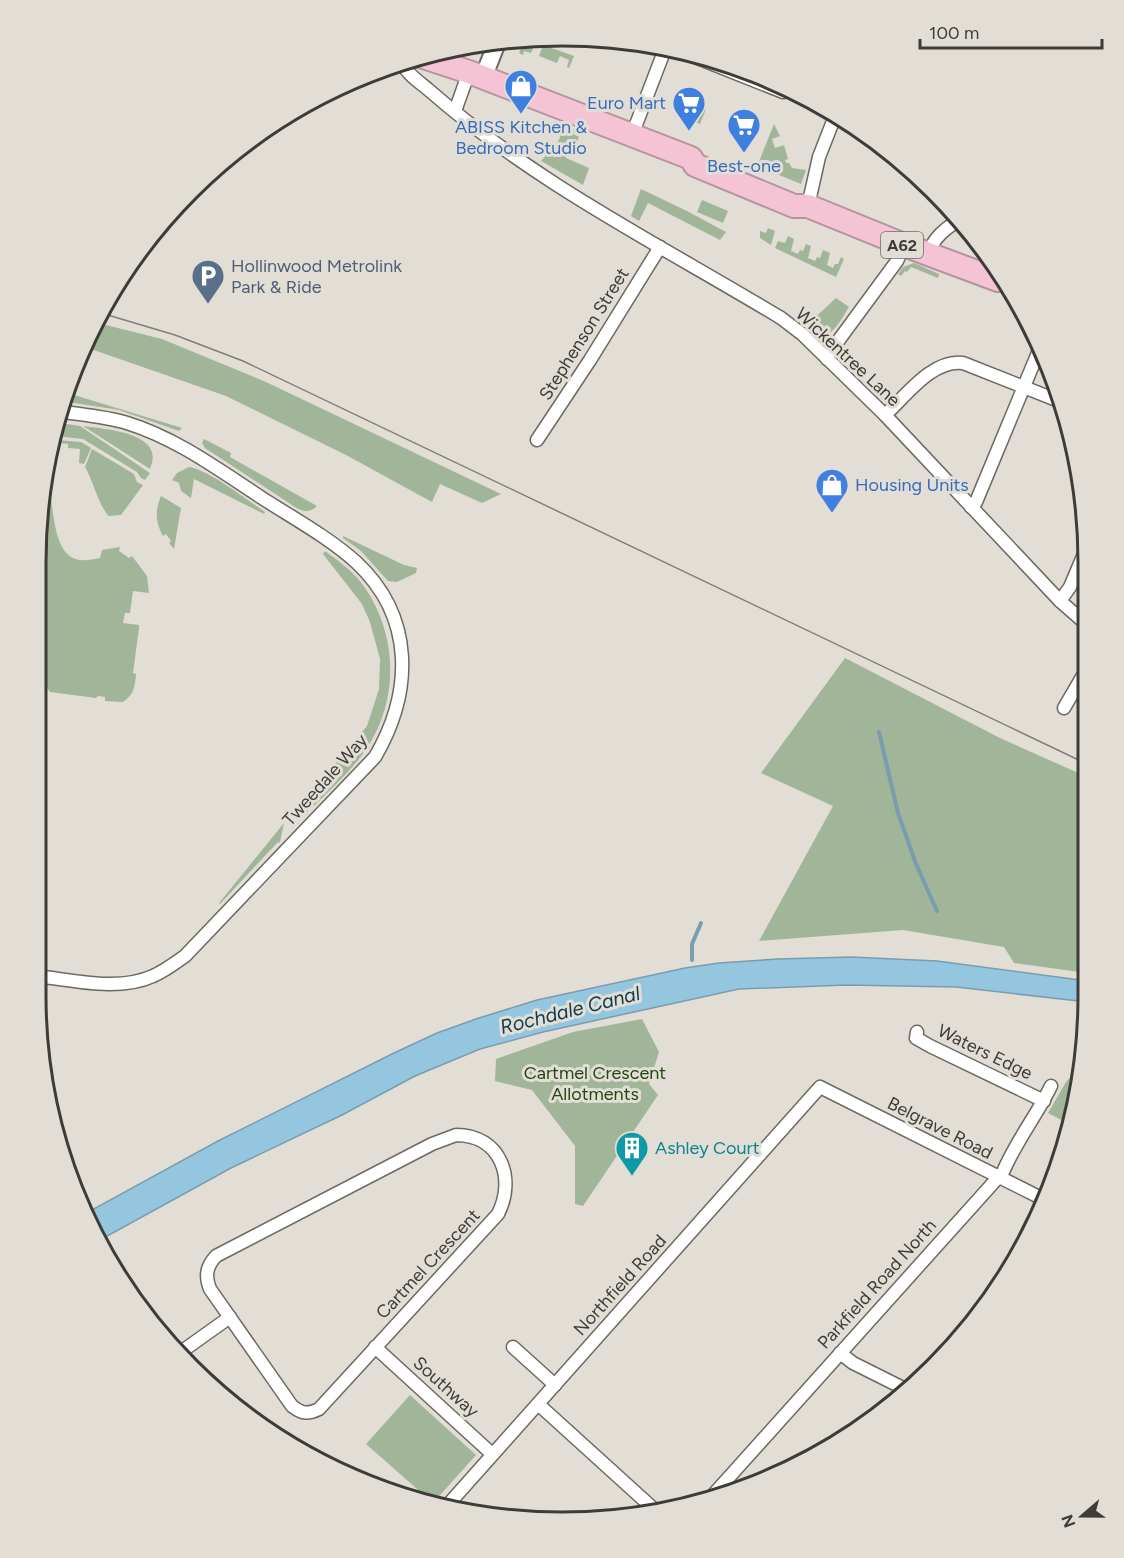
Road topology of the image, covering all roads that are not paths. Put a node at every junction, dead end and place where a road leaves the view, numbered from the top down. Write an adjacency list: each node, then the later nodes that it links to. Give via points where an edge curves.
1 (491, 52): 5 (street)
2 (662, 56): 8 (street)
3 (437, 62): 5 (highway, A62)
4 (408, 70): 6 (street, Wickentree Lane)
5 (476, 75): 6 (street); 8 (highway, A62)
6 (455, 111): 12 (street, Wickentree Lane, via 539,172)
7 (832, 123): 9 (street, via 819,157)
8 (632, 135): 9 (highway, A62, via 691,158 695,165 770,197 794,206)
9 (808, 206): 11 (highway, A62)
10 (952, 225): 13 (street, via 938,235)
11 (904, 245): 13 (highway, A62); 15 (street, via 897,261)
12 (660, 247): 15 (street, Wickentree Lane, via 781,318); 21 (street, Stephenson Street)
13 (928, 254): 14 (highway, A62)
14 (992, 278)
15 (827, 359): 20 (street, Wickentree Lane)
16 (1035, 359): 17 (street)
17 (1024, 387): 18 (street); 20 (street, via 954,362 935,370); 22 (street)
18 (1050, 398)
19 (69, 413): 28 (street, Tweedale Way, via 125,422 178,445 342,551 365,571 386,603 399,634 403,675 394,719 375,757 185,956 152,977 124,984)
20 (885, 415): 22 (street, Wickentree Lane)
21 (537, 441)
22 (971, 507): 24 (street, Wickentree Lane)
23 (1078, 568): 24 (street)
24 (1060, 600): 25 (street, Wickentree Lane)
25 (1078, 616)
26 (1078, 684): 27 (street)
27 (1064, 708)
28 (46, 977)
29 (917, 1032): 32 (street, Waters Edge, via 916,1038 930,1046)
30 (1051, 1086): 32 (street, Parkfield Road North)
31 (820, 1087): 33 (street, Belgrave Road); 40 (street, Northfield Road)
32 (1044, 1101): 33 (street, Parkfield Road North)
33 (998, 1176): 34 (street, Belgrave Road); 39 (street, Parkfield Road North)
34 (1037, 1196)
35 (230, 1317): 36 (street, Cartmel Crescent, via 300,1412 318,1409); 36 (street, Cartmel Crescent, via 206,1280 216,1256 443,1138 464,1135 479,1140 498,1155 502,1164 506,1183 502,1206 491,1223); 38 (street)
36 (375, 1347): 43 (street, Southway)
37 (513, 1347): 40 (street)
38 (186, 1349)
39 (840, 1353): 41 (street); 44 (street, Parkfield Road North)
40 (555, 1385): 42 (street, Northfield Road)
41 (899, 1386)
42 (538, 1404): 43 (street, Northfield Road); 46 (street)
43 (492, 1454): 45 (street, Northfield Road)
44 (721, 1486)
45 (452, 1500)
46 (648, 1504)

